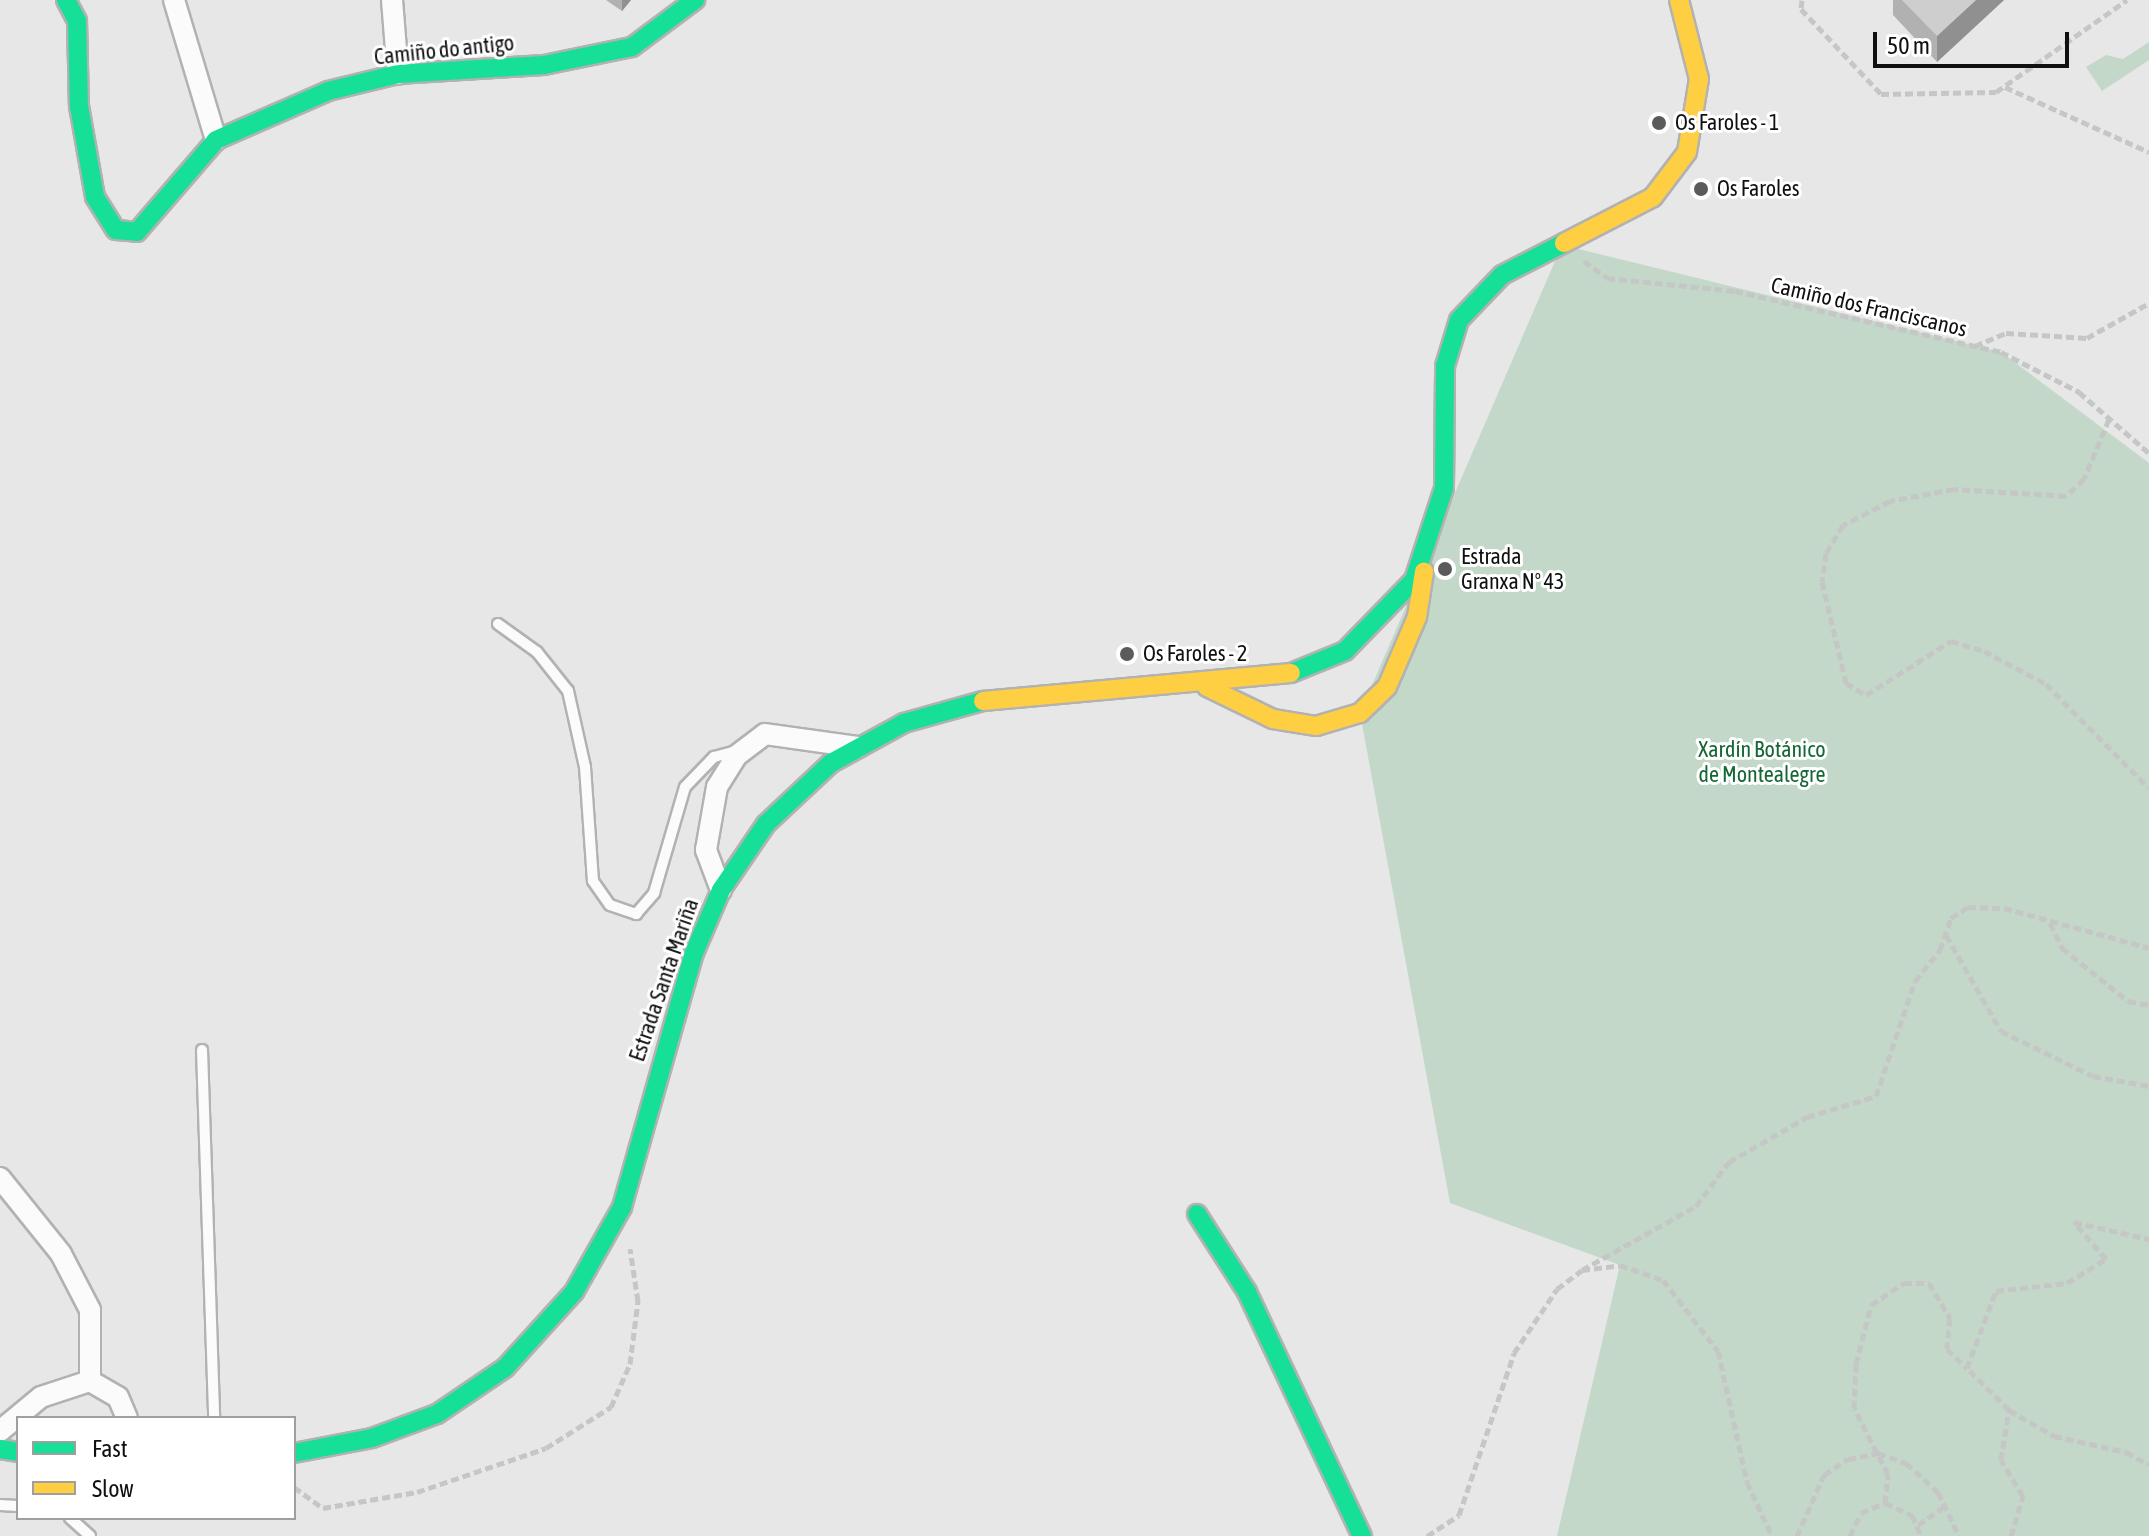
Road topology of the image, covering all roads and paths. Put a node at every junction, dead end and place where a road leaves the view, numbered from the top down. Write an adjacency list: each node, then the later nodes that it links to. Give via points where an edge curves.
1 (66, 0): 10 (main road, Camiño do antigo, via 77,21 79,106 95,197 116,230 137,232)
2 (174, 0): 10 (street)
3 (392, 0): 8 (street)
4 (695, 0): 8 (main road, Camiño do antigo, via 632,47 544,65)
5 (1679, 0): 12 (main road, Estrada Santa Mariña, via 1699,79 1687,152 1653,197)
6 (1802, 0): 9 (path, via 1801,9 1881,94)
7 (2127, 0): 9 (path)
8 (398, 74): 10 (main road, Camiño do antigo, via 328,91)
9 (2004, 86): 11 (path)
10 (216, 140)
11 (2149, 152)
12 (1562, 245): 14 (path, Camiño dos Franciscanos, via 1607,278 1735,291); 17 (main road, Estrada Santa Mariña, via 1502,275 1459,320 1445,366 1444,488)
13 (2149, 303): 14 (path, via 2087,338 2006,333)
14 (1973, 347): 15 (path, Camiño dos Franciscanos, via 2038,368)
15 (2109, 419): 16 (path, Camiño dos Franciscanos); 22 (path, via 2084,479 2066,496 1954,489 1890,501 1843,525 1826,553 1822,582 1846,683 1866,695 1951,641 1984,651 2046,684)
16 (2149, 453)
17 (1426, 555): 19 (main road, Estrada Santa Mariña, via 1392,610 1345,651 1289,674); 19 (main road, via 1417,617 1387,687 1360,713 1316,726 1273,719)
18 (498, 624): 21 (lane, via 537,652 568,691 585,767 593,881 610,905 636,914 654,893 685,787 714,757)
19 (1205, 686): 20 (main road, Estrada Santa Mariña, via 995,697 938,710)
20 (858, 747): 21 (street, via 765,734); 23 (main road, Estrada Santa Mariña, via 787,800)
21 (745, 749): 23 (street, via 717,787 706,850)
22 (2149, 788)
23 (721, 890): 31 (main road, Estrada Santa Mariña, via 694,953)
24 (2050, 923): 25 (path, via 2004,908 1968,907 1951,918); 26 (path); 27 (path, via 2062,948 2128,1001)
25 (1945, 934): 29 (path, via 2001,1031 2093,1076); 34 (path, via 1915,981 1876,1096 1807,1117 1729,1162 1696,1206)
26 (2149, 948)
27 (2149, 1005)
28 (202, 1050): 40 (lane)
29 (2149, 1086)
30 (0, 1178): 36 (street, via 61,1254 90,1310)
31 (622, 1207): 43 (main road, Estrada Santa Mariña, via 574,1292 495,1375 411,1425); 46 (path, via 638,1301 630,1364 611,1407 546,1448 417,1492 323,1508)
32 (1197, 1214): 52 (main road, via 1247,1292)
33 (2149, 1239): 35 (path, via 2074,1222 2106,1259 2067,1283 1996,1291)
34 (1582, 1270): 53 (path, via 1557,1289 1514,1353 1459,1515); 54 (path, via 1620,1265 1663,1280 1694,1313 1718,1351 1747,1482)
35 (1967, 1368): 37 (path); 44 (path, via 1947,1349 1950,1318 1929,1283 1904,1283 1871,1305 1853,1386 1854,1408)
36 (90, 1381): 38 (street, via 41,1397); 39 (street, via 118,1397)
37 (2009, 1410): 45 (path, via 2054,1436 2126,1452); 59 (path, via 2001,1460 2023,1496)
38 (18, 1416)
39 (126, 1416)
40 (214, 1416)
41 (16, 1418): 42 (street)
42 (0, 1431)
43 (296, 1453)
44 (1878, 1453): 47 (path, via 1888,1474); 48 (path, via 1906,1463); 55 (path, via 1848,1459 1824,1475)
45 (2149, 1465)
46 (296, 1488)
47 (1885, 1503): 50 (path, via 1903,1508); 56 (path, via 1861,1513)
48 (1945, 1506): 50 (path); 58 (path)
49 (72, 1520): 51 (lane)
50 (1918, 1525): 57 (path)
51 (90, 1536)
52 (1362, 1536)
53 (1427, 1536)
54 (1772, 1536)
55 (1797, 1536)
56 (1850, 1536)
57 (1921, 1536)
58 (1959, 1536)
59 (2011, 1536)

